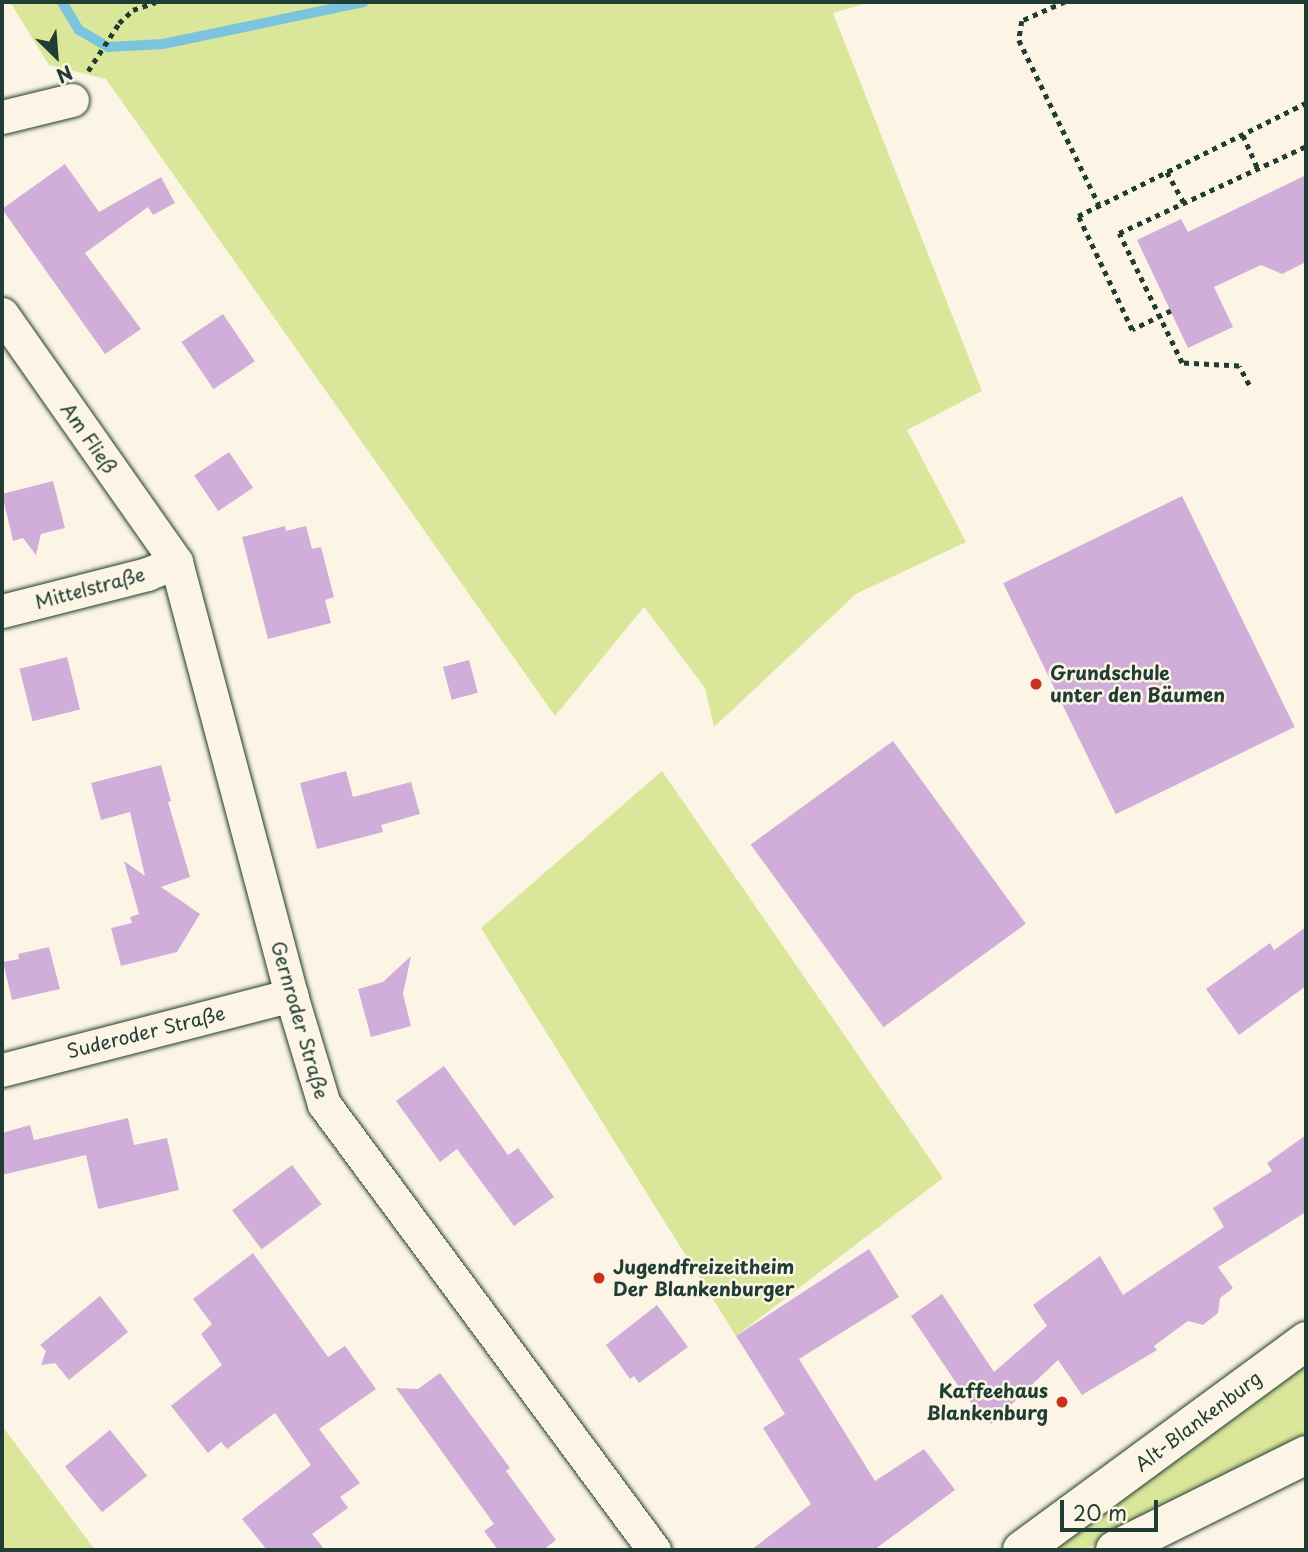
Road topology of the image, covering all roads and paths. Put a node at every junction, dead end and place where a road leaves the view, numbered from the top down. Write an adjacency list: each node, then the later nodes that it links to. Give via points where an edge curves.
1 (156, 2): 3 (path, via 133,10 118,23)
2 (1065, 2): 12 (path, via 1022,21 1018,40)
3 (89, 70)
4 (72, 100): 6 (street)
5 (1306, 103): 7 (path)
6 (2, 117)
7 (1243, 135): 9 (path); 10 (path)
8 (1306, 146): 9 (path)
9 (1258, 169): 11 (path)
10 (1167, 172): 11 (path); 12 (path)
11 (1184, 203): 15 (path, via 1119,233)
12 (1099, 205): 15 (path, via 1078,216 1132,330)
13 (1171, 311): 15 (path)
14 (2, 314): 17 (street, Am Fließ)
15 (1159, 317): 16 (path, via 1181,363 1239,366)
16 (1249, 385)
17 (176, 562): 18 (street, Mittelstraße, via 147,574); 19 (street, Gernroder Straße)
18 (2, 611)
19 (291, 995): 20 (street, Suderoder Straße); 23 (street, Gernroder Straße, via 324,1104)
20 (2, 1070)
21 (1306, 1341): 24 (main road, Alt-Blankenburg)
22 (1306, 1455): 25 (main road)
23 (654, 1550)
24 (1022, 1550)
25 (1115, 1550)

